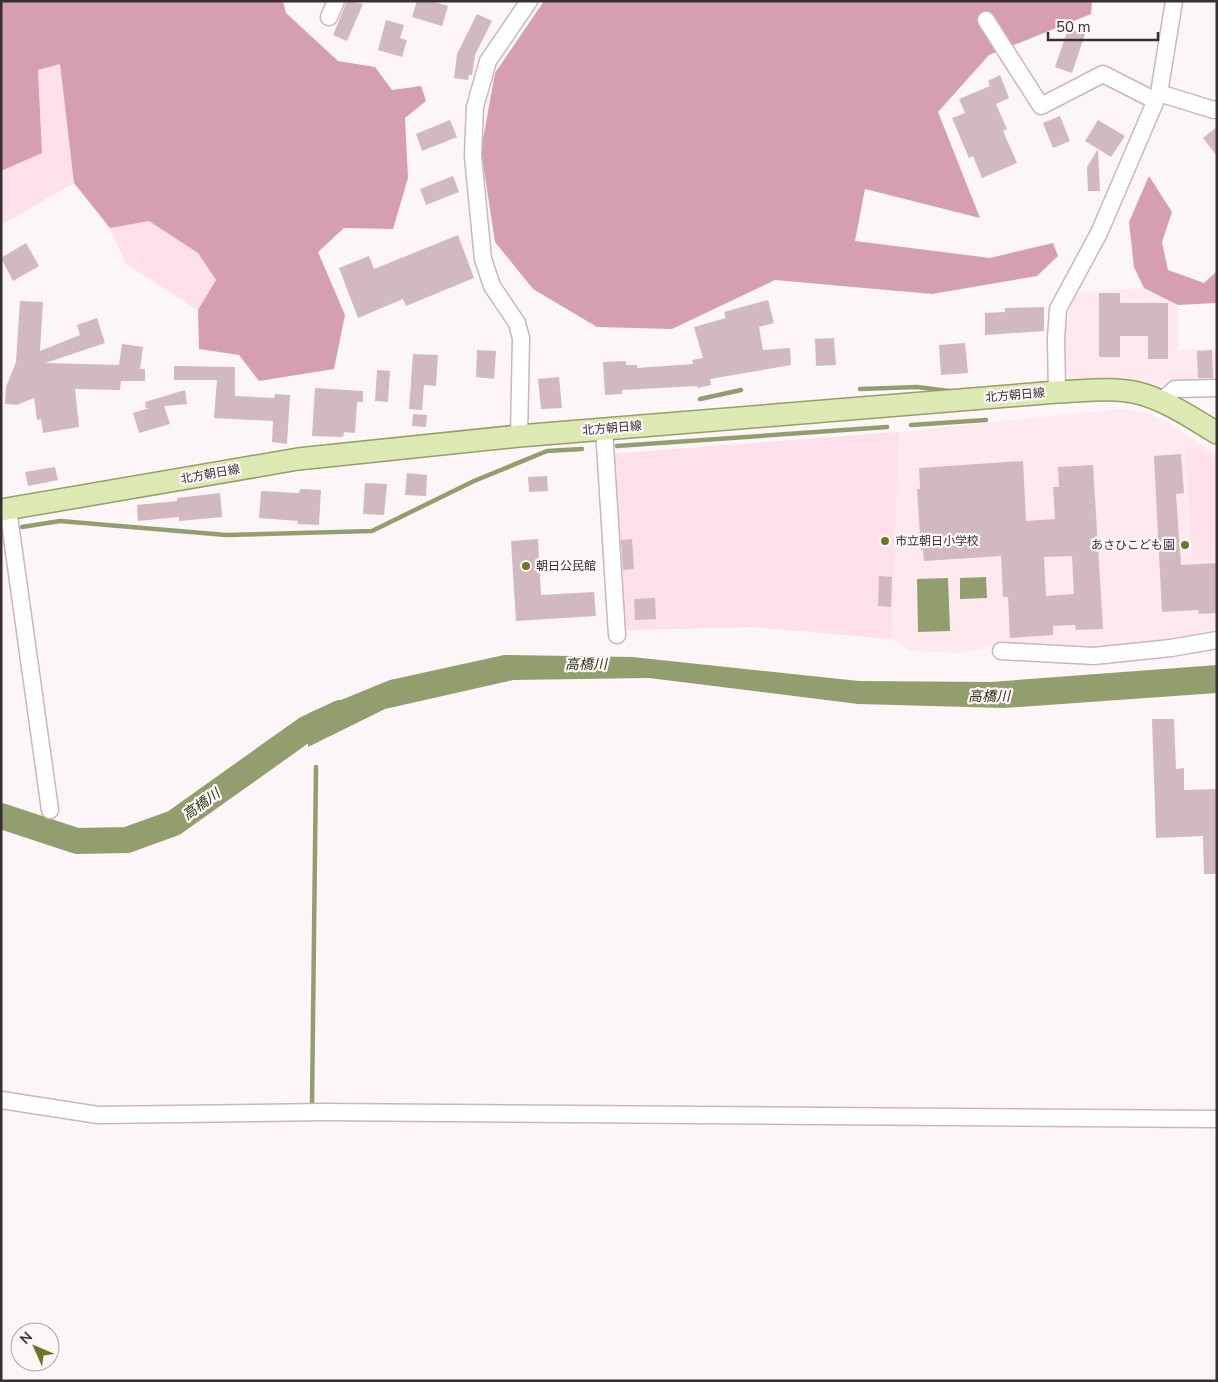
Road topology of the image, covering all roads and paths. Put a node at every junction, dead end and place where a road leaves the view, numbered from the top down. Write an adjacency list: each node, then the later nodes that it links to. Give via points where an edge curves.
1 (336, 1): 4 (street)
2 (530, 1): 13 (street, via 488,61 475,107 473,156 483,259 492,286 517,323 521,338)
3 (1174, 1): 6 (street)
4 (329, 18)
5 (986, 20): 6 (street, via 1041,106 1103,74)
6 (1153, 95): 7 (street); 9 (street, via 1099,233 1058,309)
7 (1217, 109)
8 (1217, 388): 10 (street, via 1175,389)
9 (1058, 392): 10 (main road, 北方朝日線, via 1110,390 1138,393); 11 (main road, 北方朝日線)
10 (1161, 401): 12 (main road, 北方朝日線)
11 (604, 429): 13 (main road, 北方朝日線); 15 (street)
12 (1217, 432)
13 (519, 436): 14 (main road, 北方朝日線, via 298,459)
14 (4, 509): 18 (street)
15 (617, 635)
16 (1217, 640): 17 (street, via 1094,656)
17 (1001, 651)
18 (50, 810)
19 (1, 1100): 20 (street, via 98,1115 324,1112)
20 (1217, 1119)

